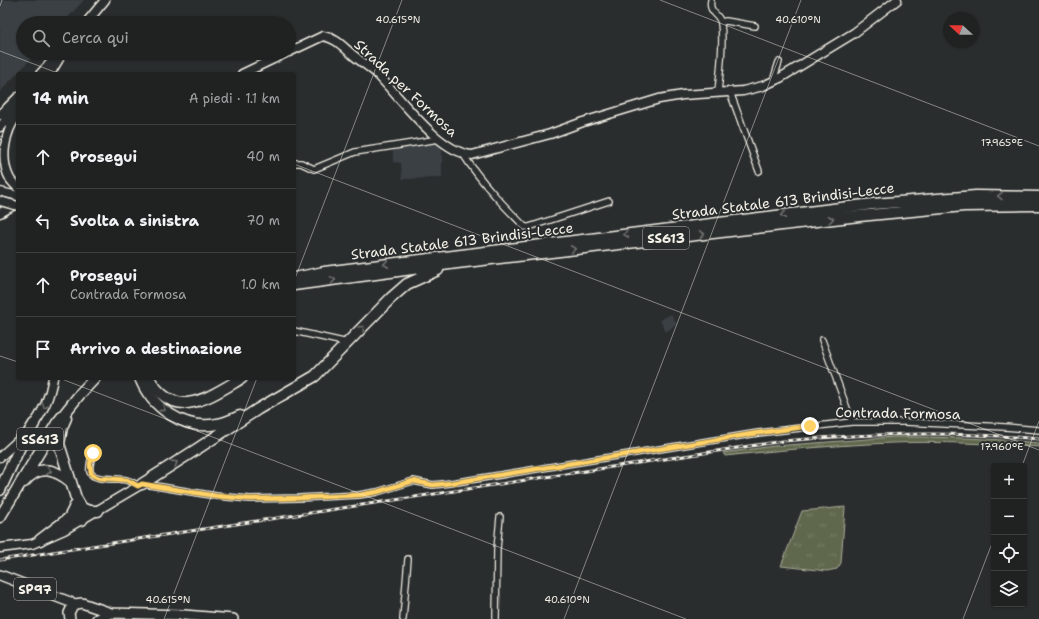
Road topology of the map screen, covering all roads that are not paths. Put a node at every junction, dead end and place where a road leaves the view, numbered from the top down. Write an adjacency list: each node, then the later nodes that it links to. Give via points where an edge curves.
1 (105, 0): 4 (street)
2 (711, 0): 5 (street, via 712,12)
3 (897, 0): 17 (street, Strada per Formosa, via 854,33)
4 (92, 16)
5 (721, 22): 6 (street); 18 (street)
6 (755, 26)
7 (296, 48): 25 (street, Strada per Formosa, via 323,36 334,39 375,72)
8 (54, 60): 13 (street)
9 (55, 60): 14 (street)
10 (57, 60): 15 (street)
11 (271, 60): 16 (street, Strada per Formosa)
12 (779, 62): 17 (street)
13 (42, 72)
14 (45, 72)
15 (51, 72)
16 (246, 72)
17 (773, 81): 19 (street, Strada per Formosa, via 752,89)
18 (718, 92): 19 (street, Strada per Formosa); 26 (street, Strada per Formosa, via 659,98 526,141 472,155)
19 (730, 92): 28 (street)
20 (16, 99): 22 (street)
21 (16, 107): 24 (street)
22 (0, 115)
23 (16, 118): 29 (street, via 5,137 3,164 9,178)
24 (0, 127)
25 (439, 139): 26 (street, Strada per Formosa); 27 (street, via 355,152 314,169 301,163)
26 (463, 154): 34 (street, Strada per Formosa, via 502,205 525,227)
27 (296, 164)
28 (759, 171)
29 (16, 186)
30 (0, 192): 31 (street)
31 (16, 196)
32 (1039, 197): 41 (highway, Strada Statale 613 Brindisi-Lecce / SS613, one-way to 41, via 976,196 873,204)
33 (0, 201): 35 (street, bridge)
34 (609, 201)
35 (16, 205)
36 (1039, 205): 39 (highway, Strada Statale 613 Brindisi-Lecce / SS613, one-way to 36, via 859,216 964,206)
37 (16, 206): 38 (street)
38 (0, 213)
39 (457, 263): 43 (highway, Strada Statale 613 Brindisi-Lecce / SS613, one-way to 39); 46 (highway, one-way to 39, via 407,284)
40 (296, 272): 41 (highway)
41 (324, 272): 42 (highway, Strada Statale 613 Brindisi-Lecce / SS613)
42 (296, 278)
43 (296, 285)
44 (296, 331): 46 (street)
45 (822, 340): 55 (street)
46 (348, 343): 54 (highway, via 315,376)
47 (52, 380): 56 (street, one-way to 56, via 46,403)
48 (85, 380): 63 (highway, SS613, via 52,420)
49 (93, 380): 53 (highway, SS613)
50 (141, 380): 54 (highway, one-way to 54, via 156,404 184,422 217,424)
51 (150, 380): 52 (highway, via 163,396 187,404 206,400)
52 (239, 380)
53 (80, 394): 60 (highway, via 62,427 59,444); 63 (highway, SS613, via 57,423)
54 (258, 409): 61 (highway, one-way to 54)
55 (852, 422): 57 (street, Contrada Formosa, via 905,422); 61 (street, Contrada Formosa, via 758,433 451,483 433,485 413,481 360,495 250,499)
56 (34, 424): 59 (street); 62 (highway)
57 (1039, 430)
58 (93, 453): 61 (street, Contrada Formosa, via 90,464 92,475 127,480)
59 (0, 457)
60 (71, 482): 63 (highway, one-way to 60, via 27,479 44,470 54,471); 64 (highway)
61 (140, 485): 65 (street)
62 (0, 490)
63 (5, 503): 66 (highway, SS613)
64 (78, 509): 65 (highway); 68 (highway); 69 (highway)
65 (98, 511): 68 (street)
66 (0, 517)
67 (500, 517): 81 (street)
68 (82, 520): 69 (street)
69 (40, 540): 70 (street, via 32,544)
70 (0, 548)
71 (408, 559): 80 (street)
72 (0, 575): 73 (main road, SP97)
73 (75, 604): 74 (main road, via 82,603); 76 (main road, via 70,610)
74 (88, 606): 75 (main road); 77 (main road, via 92,612)
75 (111, 613): 78 (main road); 79 (main road)
76 (69, 618)
77 (91, 619)
78 (97, 619)
79 (233, 619)
80 (403, 619)
81 (496, 619)

